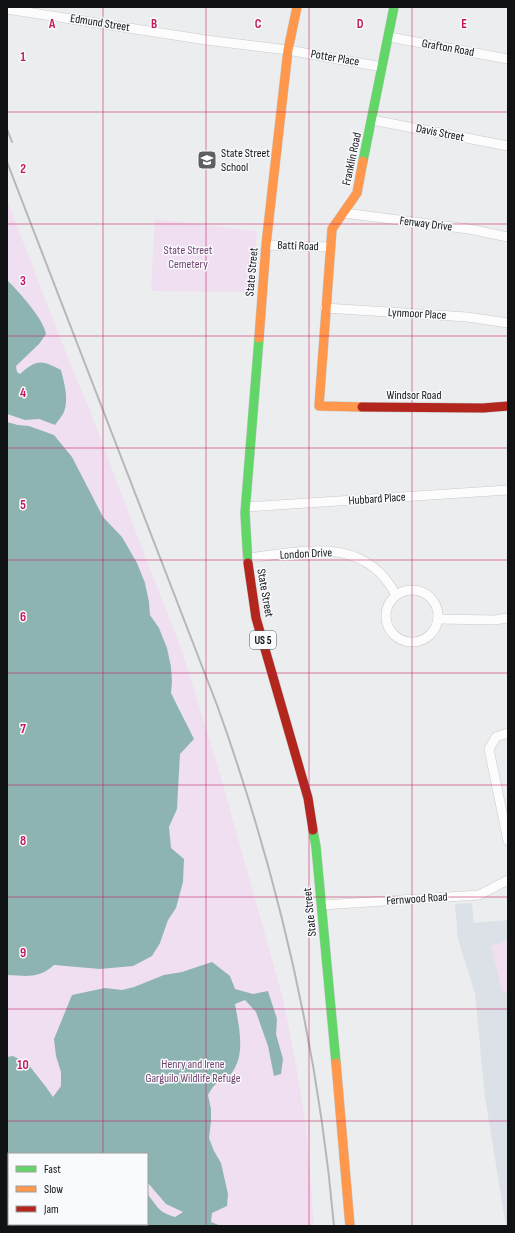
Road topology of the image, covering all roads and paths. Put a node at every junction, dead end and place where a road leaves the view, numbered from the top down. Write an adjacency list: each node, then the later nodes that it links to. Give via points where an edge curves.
1 (297, 7): 5 (main road, State Street / US 5)
2 (394, 7): 4 (main road, Franklin Road)
3 (7, 9): 5 (street, Edmund Street)
4 (389, 37): 6 (street, Grafton Road); 7 (main road, Franklin Road)
5 (288, 50): 7 (street, Potter Place); 12 (main road, State Street / US 5)
6 (508, 59)
7 (382, 67): 8 (main road, Franklin Road)
8 (372, 120): 9 (street, Davis Street); 10 (main road, Franklin Road, via 357,193)
9 (508, 146)
10 (344, 213): 11 (street, Fenway Drive, via 469,229); 13 (main road, Franklin Road, via 332,229)
11 (508, 237)
12 (266, 245): 13 (street, Batti Road); 19 (main road, State Street / US 5)
13 (330, 247): 14 (main road, Franklin Road)
14 (325, 308): 15 (street, Lynmoor Place, via 467,317); 16 (main road, Franklin Road)
15 (508, 323)
16 (319, 406): 17 (main road, Windsor Road)
17 (508, 406)
18 (508, 490): 19 (street, Hubbard Place)
19 (245, 507): 20 (main road, State Street / US 5)
20 (247, 558): 21 (street, London Drive, via 328,550 344,553 370,564 390,584); 27 (main road, State Street / US 5, via 256,618 308,798)
21 (396, 595): 23 (street, via 410,590 425,593 436,604); 23 (street, via 390,602 386,618 388,626 400,639 408,642 424,639 436,627)
22 (508, 618): 23 (street)
23 (438, 619)
24 (508, 733): 25 (street, via 496,737 489,749)
25 (508, 841)
26 (508, 880): 27 (street, Fernwood Road, via 479,895)
27 (322, 905): 28 (main road, State Street / US 5)
28 (350, 1226)

